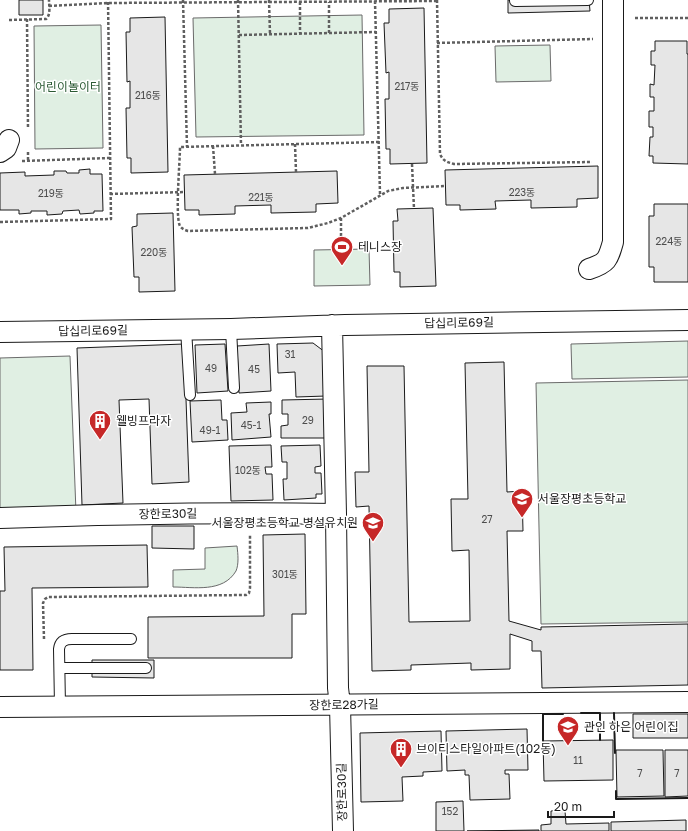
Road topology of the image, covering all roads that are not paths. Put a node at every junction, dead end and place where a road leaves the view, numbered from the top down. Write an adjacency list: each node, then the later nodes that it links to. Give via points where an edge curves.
1 (588, 0): 2 (lane)
2 (515, 1)
3 (613, 19): 4 (street, via 613,242 609,256 602,264)
4 (589, 269)
5 (688, 320): 6 (street, 답십리로69길)
6 (332, 325): 8 (street, 답십리로69길); 12 (street, 장한로30길)
7 (186, 329): 8 (street, 답십리로69길); 9 (street, 답십리로69길); 11 (lane)
8 (231, 329): 10 (lane)
9 (0, 332)
10 (234, 388)
11 (190, 395)
12 (336, 514): 13 (street, 장한로30길, via 250,512); 18 (street, 장한로30길)
13 (0, 518)
14 (131, 639): 15 (lane, via 65,640 60,646)
15 (60, 668): 16 (lane); 19 (lane)
16 (146, 668)
17 (688, 702): 18 (street, 장한로28가길)
18 (340, 705): 19 (street, 장한로28가길); 21 (street, 장한로30길)
19 (60, 706): 20 (street, 장한로28가길)
20 (0, 707)
21 (343, 831)

